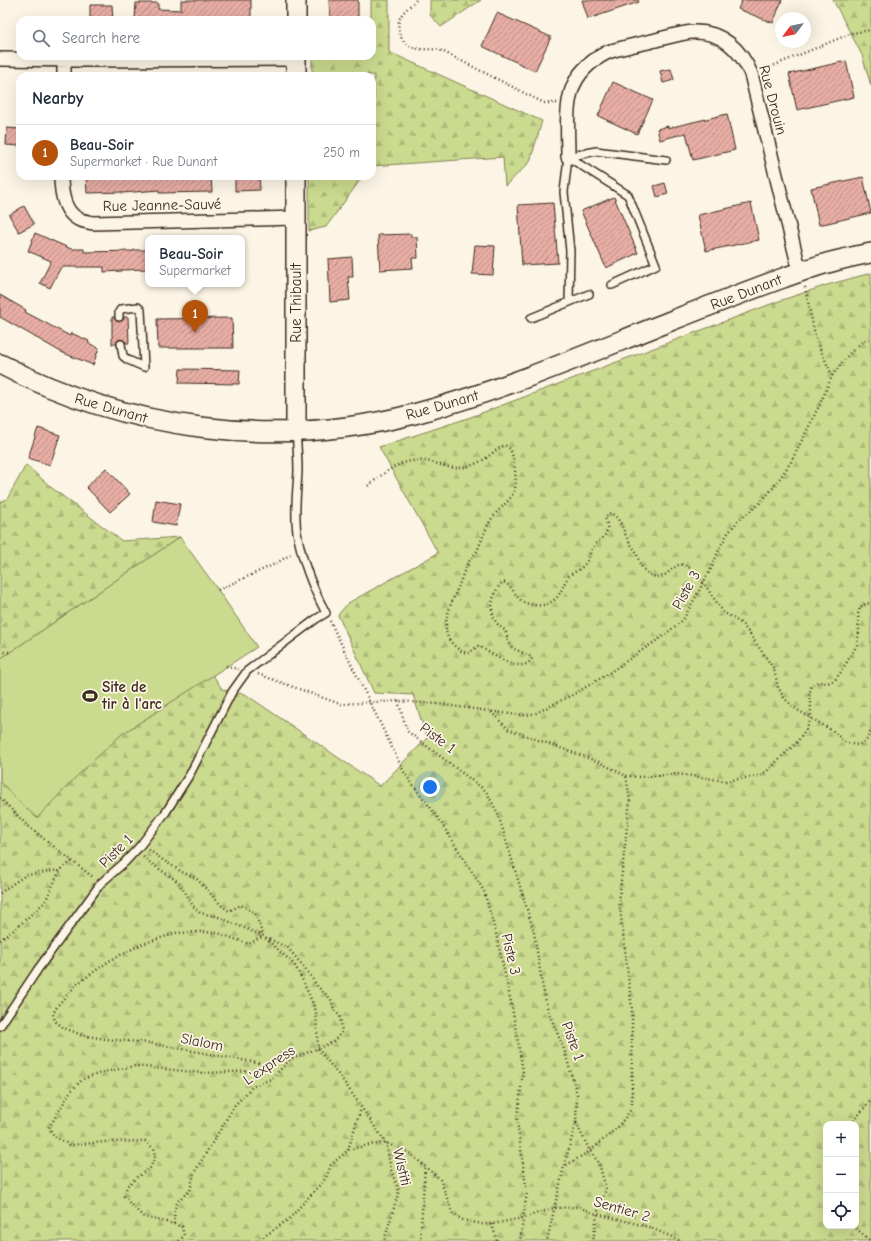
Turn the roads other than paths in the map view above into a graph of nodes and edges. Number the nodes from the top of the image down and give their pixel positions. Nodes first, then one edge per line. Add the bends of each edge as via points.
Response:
1 (296, 0) edge
2 (296, 16) edge
3 (0, 59) edge
4 (16, 59) edge
5 (64, 60) joint
6 (296, 64) edge
7 (64, 72) edge
8 (568, 157) junction
9 (666, 160) dead end
10 (61, 180) edge
11 (296, 180) edge
12 (296, 218) junction
13 (871, 253) edge
14 (802, 279) junction
15 (612, 285) dead end
16 (589, 294) dead end
17 (569, 302) junction
18 (119, 317) dead end
19 (531, 318) dead end
20 (121, 344) dead end
21 (0, 364) edge
22 (296, 430) junction
23 (0, 1026) edge

1 - 2 street
3 - 4 street
5 - 6 street
5 - 7 street
8 - 9 lane via 596,151
8 - 14 street, Rue Drouin via 568,102 575,81 589,64 608,52 680,34 706,33 718,37 739,52 752,74
8 - 15 lane via 628,195 656,265
8 - 17 lane via 564,192 570,251
10 - 12 street, Rue Jeanne-Sauvé via 64,201 69,211 77,219 93,223
11 - 12 street, Rue Thibault
12 - 22 street, Rue Thibault
13 - 14 street, Rue Dunant via 834,261
14 - 22 street, Rue Dunant via 756,287 554,367 448,404 381,421
16 - 17 lane
17 - 19 lane
18 - 20 lane via 121,309 138,307 141,310 144,367 123,356
21 - 22 street, Rue Dunant via 59,392 137,416 221,429
22 - 23 lane, Piste 1 via 296,514 300,548 311,584 326,613 247,671 232,692 190,774 166,812 139,847 101,883

